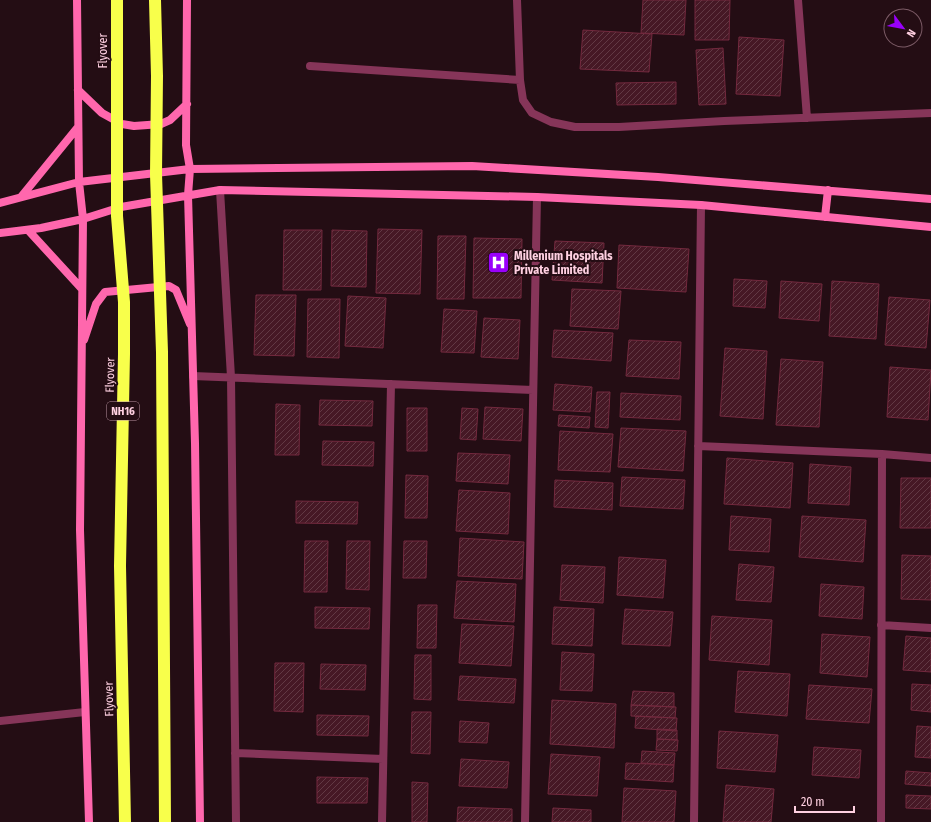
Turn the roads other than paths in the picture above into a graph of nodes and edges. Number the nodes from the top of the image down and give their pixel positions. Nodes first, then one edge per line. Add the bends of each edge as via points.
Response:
1 (77, 0) edge
2 (117, 0) edge
3 (155, 0) edge
4 (188, 0) edge
5 (517, 0) edge
6 (798, 0) edge
7 (310, 66) dead end
8 (520, 80) junction
9 (78, 90) junction
10 (187, 104) junction
11 (931, 114) edge
12 (807, 118) junction
13 (78, 127) junction
14 (190, 169) junction
15 (79, 182) junction
16 (220, 190) junction
17 (828, 190) junction
18 (188, 195) junction
19 (537, 197) junction
20 (20, 198) junction
21 (931, 199) edge
22 (0, 203) edge
23 (701, 205) junction
24 (825, 217) junction
25 (83, 219) junction
26 (931, 227) edge
27 (28, 230) junction
28 (0, 233) edge
29 (82, 289) junction
30 (192, 330) junction
31 (82, 347) junction
32 (193, 376) junction
33 (231, 377) junction
34 (390, 384) junction
35 (533, 390) junction
36 (698, 446) junction
37 (882, 454) junction
38 (931, 458) edge
39 (881, 625) junction
40 (931, 628) edge
41 (85, 712) junction
42 (0, 721) edge
43 (235, 753) junction
44 (384, 759) junction
45 (89, 822) edge
46 (125, 822) edge
47 (165, 822) edge
48 (200, 822) edge
49 (236, 822) edge
50 (382, 822) edge
51 (525, 822) edge
52 (694, 822) edge
53 (881, 822) edge

1 - 9 street
2 - 46 highway, Flyover / NH16, bridge via 117,216 124,302 120,566
3 - 47 highway, bridge via 156,174 162,360
4 - 10 street
5 - 8 street
6 - 12 street
7 - 8 street
8 - 12 street via 523,100 532,113 551,122 575,127
9 - 10 street via 102,113 128,125 161,124 170,120
9 - 13 street
10 - 14 street via 186,145
11 - 12 street
13 - 15 street
13 - 20 street
14 - 15 street
14 - 17 street via 472,166
14 - 18 street
15 - 20 street
15 - 25 street
16 - 18 street
16 - 19 street
16 - 33 street
17 - 21 street
17 - 24 street
18 - 25 street via 121,207
18 - 30 street
19 - 23 street
19 - 35 street
20 - 22 street
23 - 24 street
23 - 36 street
24 - 26 street
25 - 27 street
25 - 29 street
27 - 28 street
27 - 29 street
29 - 31 street
30 - 31 street via 176,290 169,286 105,292 96,304
30 - 32 street
31 - 41 street via 80,530
32 - 33 street
32 - 48 street
33 - 34 street
33 - 43 street
34 - 35 street
34 - 44 street
35 - 51 street
36 - 37 street
36 - 52 street
37 - 38 street
37 - 39 street
39 - 40 street
39 - 53 street
41 - 42 street
41 - 45 street
43 - 44 street
43 - 49 street
44 - 50 street

